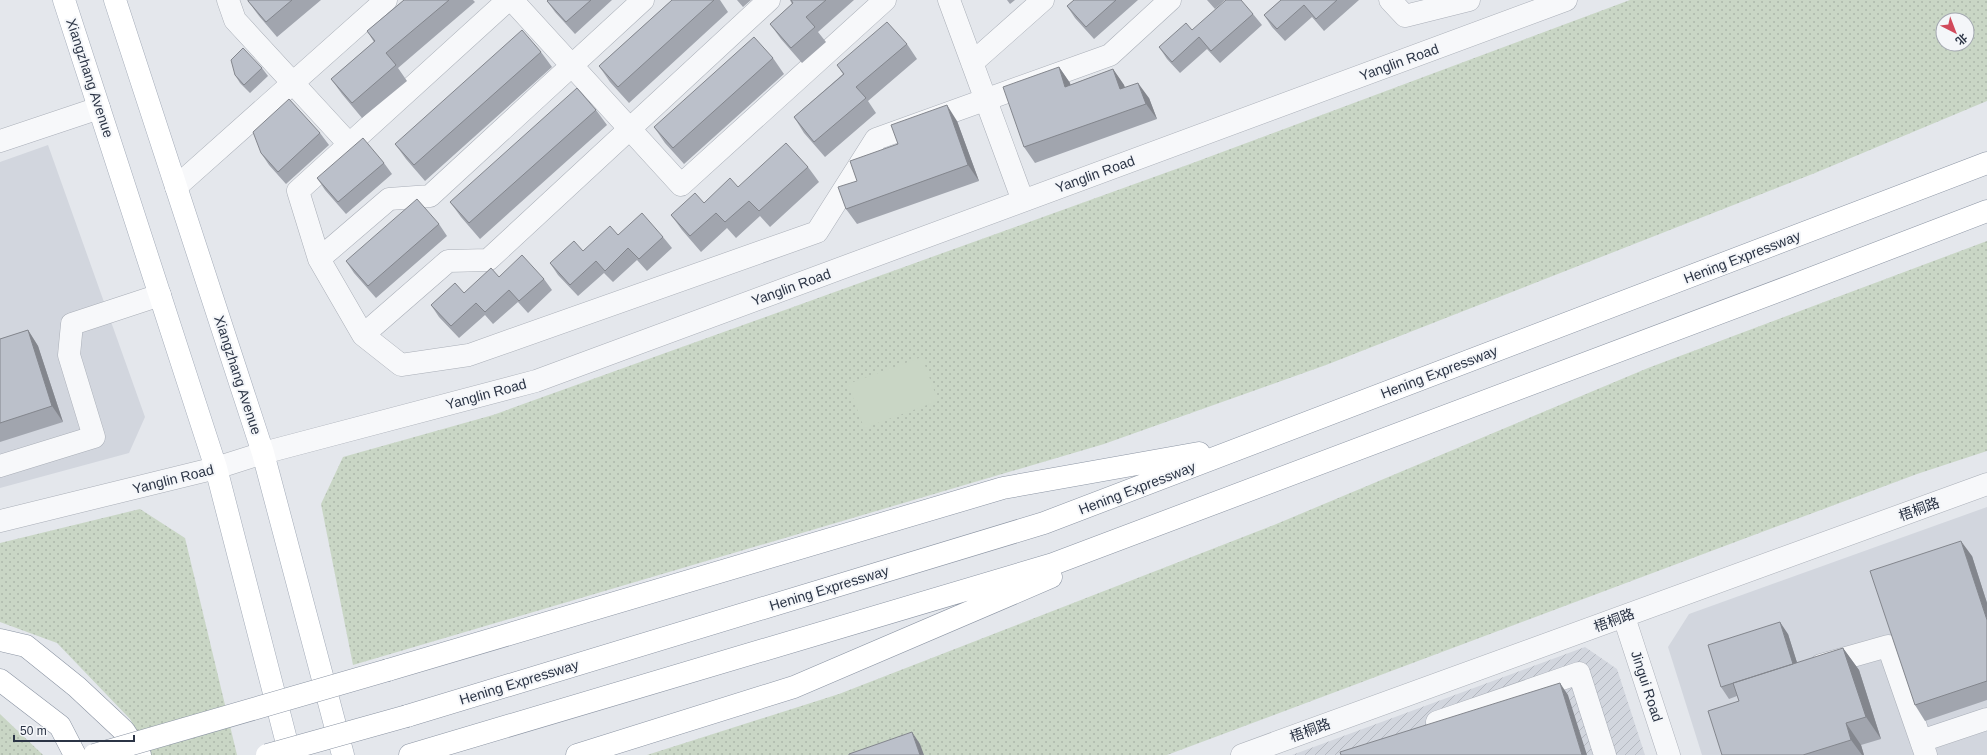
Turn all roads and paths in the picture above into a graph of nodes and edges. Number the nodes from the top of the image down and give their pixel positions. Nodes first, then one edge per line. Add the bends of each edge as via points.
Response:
1 (64, 0) edge
2 (115, 0) edge
3 (386, 0) edge
4 (508, 0) edge
5 (512, 0) edge
6 (643, 0) edge
7 (769, 0) edge
8 (885, 0) edge
9 (949, 0) edge
10 (1044, 0) edge
11 (1170, 0) edge
12 (1390, 0) edge
13 (1469, 0) edge
14 (1566, 0) edge
15 (231, 1) edge
16 (972, 63) junction
17 (572, 65) junction
18 (293, 83) junction
19 (986, 99) junction
20 (99, 108) junction
21 (630, 129) junction
22 (0, 141) edge
23 (349, 144) junction
24 (1987, 163) edge
25 (176, 187) junction
26 (1023, 201) junction
27 (1987, 211) edge
28 (319, 259) junction
29 (160, 295) junction
30 (363, 335) junction
31 (1251, 444) junction
32 (263, 453) junction
33 (0, 466) edge
34 (216, 468) junction
35 (1987, 484) edge
36 (1261, 486) junction
37 (0, 521) edge
38 (1624, 616) junction
39 (0, 640) edge
40 (1821, 665) edge
41 (0, 680) edge
42 (1987, 719) edge
43 (1417, 729) edge
44 (1923, 748) edge
45 (411, 754) edge
46 (75, 755) edge
47 (94, 755) edge
48 (140, 755) edge
49 (267, 755) edge
50 (290, 755) edge
51 (343, 755) edge
52 (577, 755) edge
53 (1242, 755) edge
54 (1605, 755) edge
55 (1670, 755) edge

1 - 20 main road, Xiangzhang Avenue
2 - 25 main road, Xiangzhang Avenue
3 - 18 street
4 - 23 street
5 - 17 street
6 - 17 street
7 - 21 street
8 - 21 street via 681,185
9 - 16 street
10 - 16 street
11 - 19 street via 1110,55
12 - 13 street via 1405,16
14 - 26 street, Yanglin Road
15 - 18 street via 235,20
16 - 19 street
17 - 21 street
17 - 28 street via 430,196 389,199
18 - 23 street
18 - 25 street
19 - 26 street
19 - 30 street via 876,139 817,232 469,355 401,365
20 - 22 street
20 - 29 main road, Xiangzhang Avenue
21 - 30 street via 488,260 448,261
23 - 28 street via 298,191
24 - 31 main road, Hening Expressway
25 - 32 main road, Xiangzhang Avenue
26 - 32 street, Yanglin Road via 536,381
27 - 36 main road
28 - 30 street
29 - 33 street via 72,324 69,355 94,437
29 - 34 main road, Xiangzhang Avenue
31 - 47 main road, bridge via 1004,488
31 - 49 main road, Hening Expressway, bridge via 1044,523 406,716
32 - 34 street, Yanglin Road
32 - 51 main road, Xiangzhang Avenue
34 - 37 street, Yanglin Road
34 - 50 main road, Xiangzhang Avenue
35 - 38 street, 梧桐路
36 - 45 main road via 1053,564
36 - 52 main road via 794,687
38 - 53 street, 梧桐路
38 - 55 street, Jingui Road
39 - 48 main road via 26,646 77,687 124,731
40 - 44 street via 1888,646
41 - 46 main road via 60,726
42 - 44 street
43 - 54 street via 1579,673

